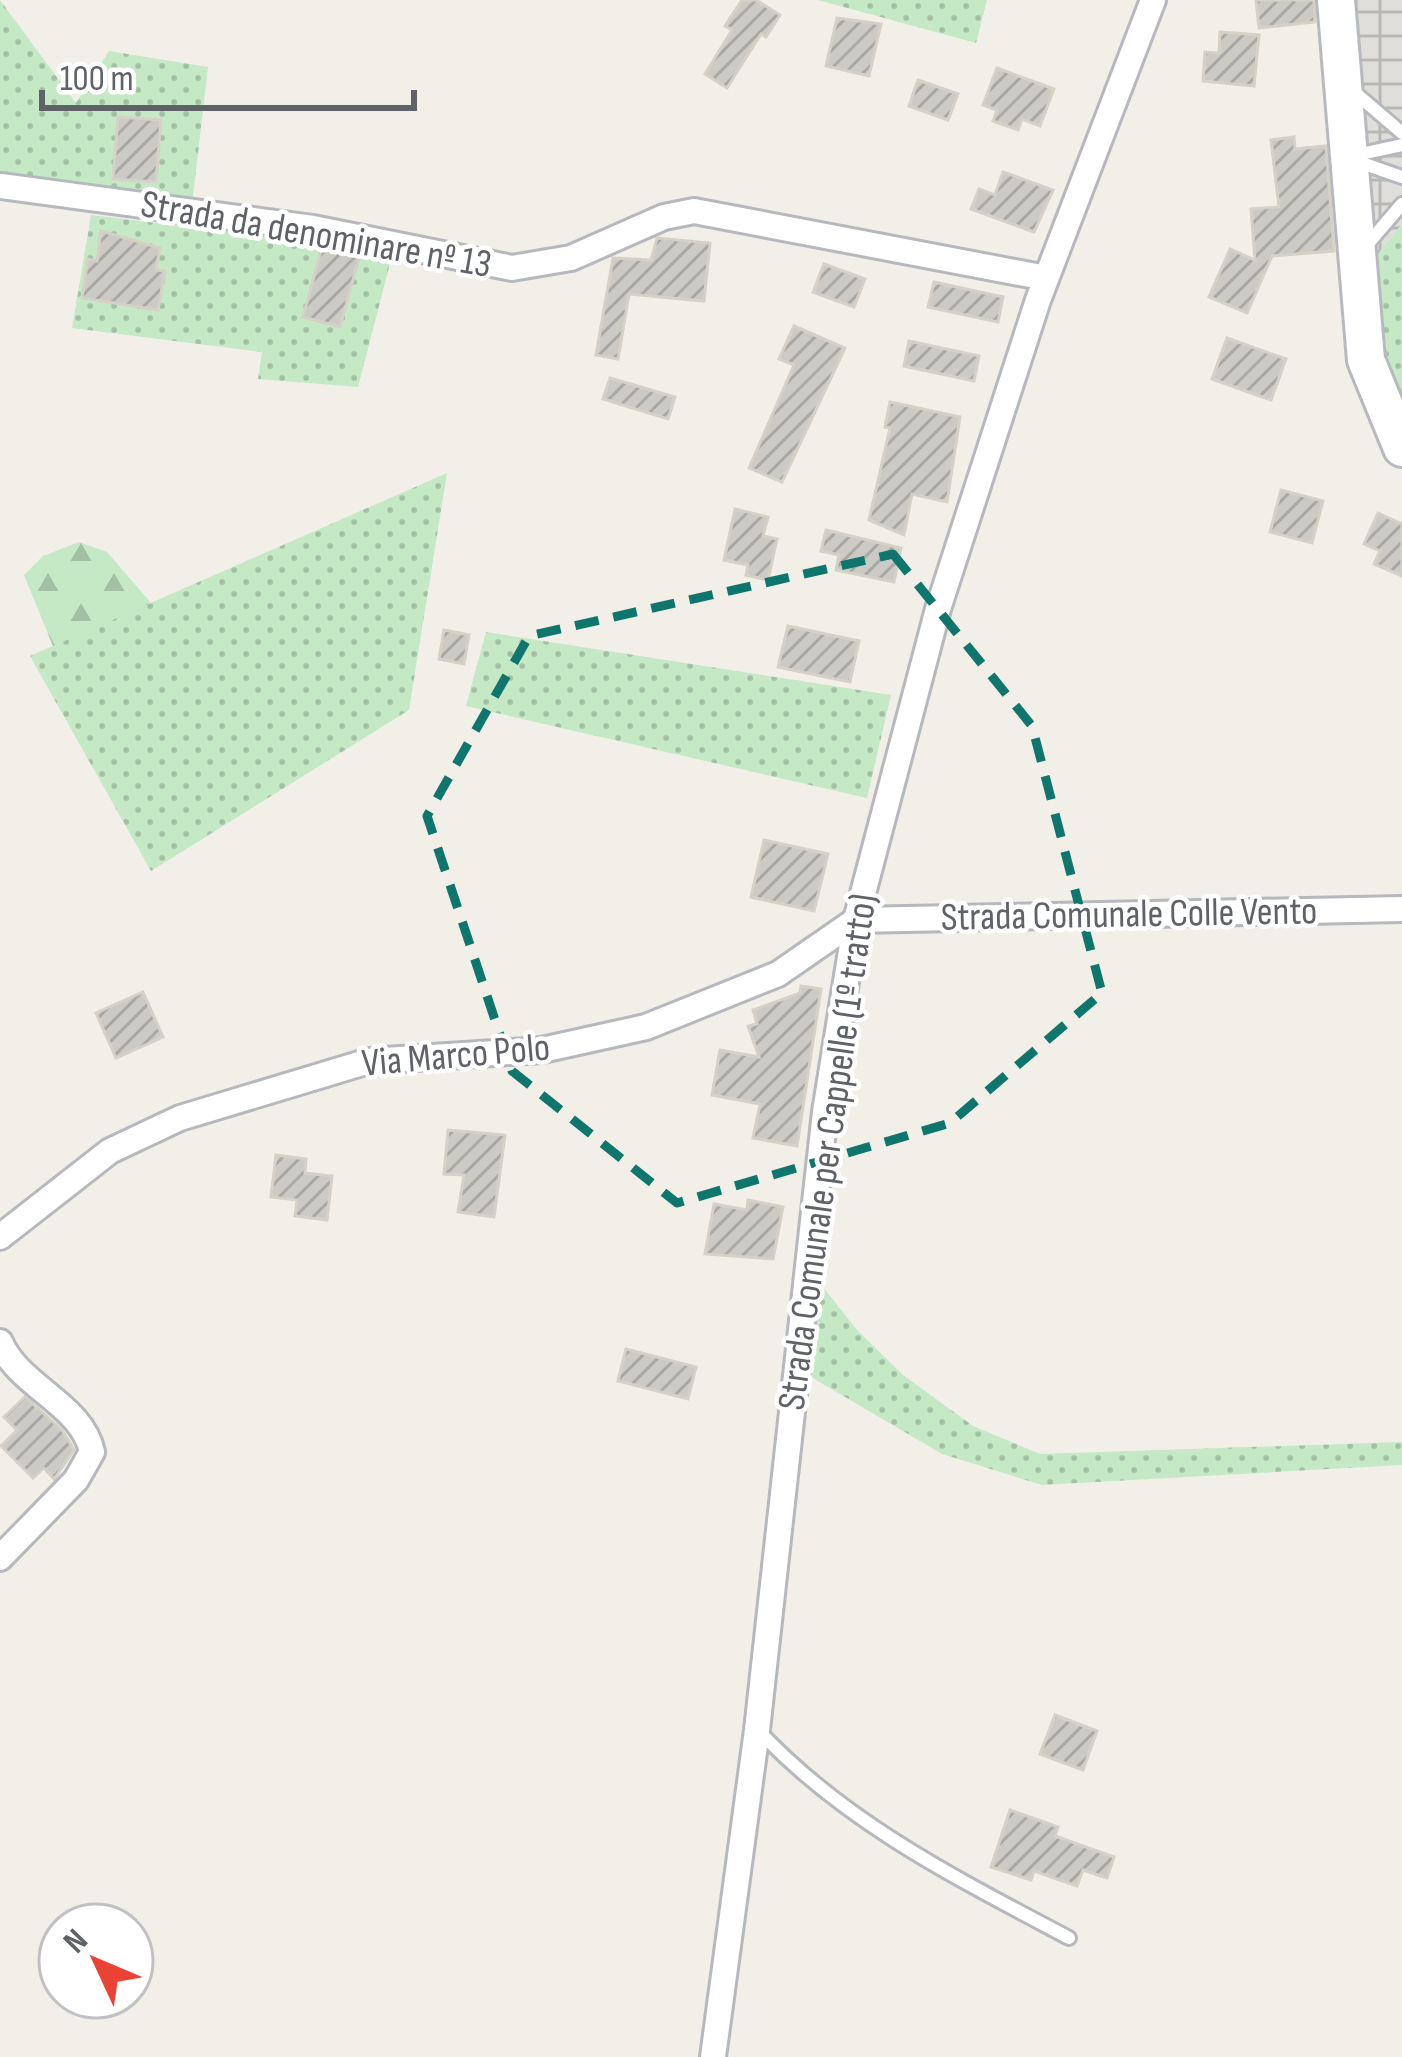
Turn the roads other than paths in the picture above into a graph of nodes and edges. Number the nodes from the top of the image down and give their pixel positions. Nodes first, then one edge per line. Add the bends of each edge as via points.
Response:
1 (1153, 0) edge
2 (1336, 0) edge
3 (1343, 79) junction
4 (1402, 133) edge
5 (1402, 145) edge
6 (1349, 157) junction
7 (1402, 177) edge
8 (1, 186) edge
9 (1402, 204) edge
10 (1358, 256) junction
11 (1046, 278) junction
12 (1402, 448) edge
13 (1402, 910) edge
14 (856, 920) junction
15 (0, 1237) edge
16 (0, 1342) edge
17 (0, 1558) edge
18 (758, 1730) junction
19 (1069, 1938) dead end
20 (713, 2057) edge

1 - 11 street, Strada Comunale per Cappelle (1º tratto)
2 - 3 street
3 - 4 lane
3 - 6 street
5 - 6 lane
6 - 7 lane
6 - 10 street
8 - 11 street, Strada da denominare nº 13 via 337,232 512,268 559,262 694,211
9 - 10 lane
10 - 12 street via 1366,360
11 - 14 street, Strada Comunale per Cappelle (1º tratto) via 929,638
13 - 14 street, Strada Comunale Colle Vento
14 - 15 street, Via Marco Polo via 778,974 646,1027 542,1050 369,1060 180,1118 110,1151
14 - 18 street, Strada Comunale per Cappelle (1º tratto) via 825,1112
16 - 17 street via 26,1379 81,1427 92,1452 76,1480
18 - 19 lane via 833,1801
18 - 20 street, Strada Comunale per Cappelle (1º tratto)

